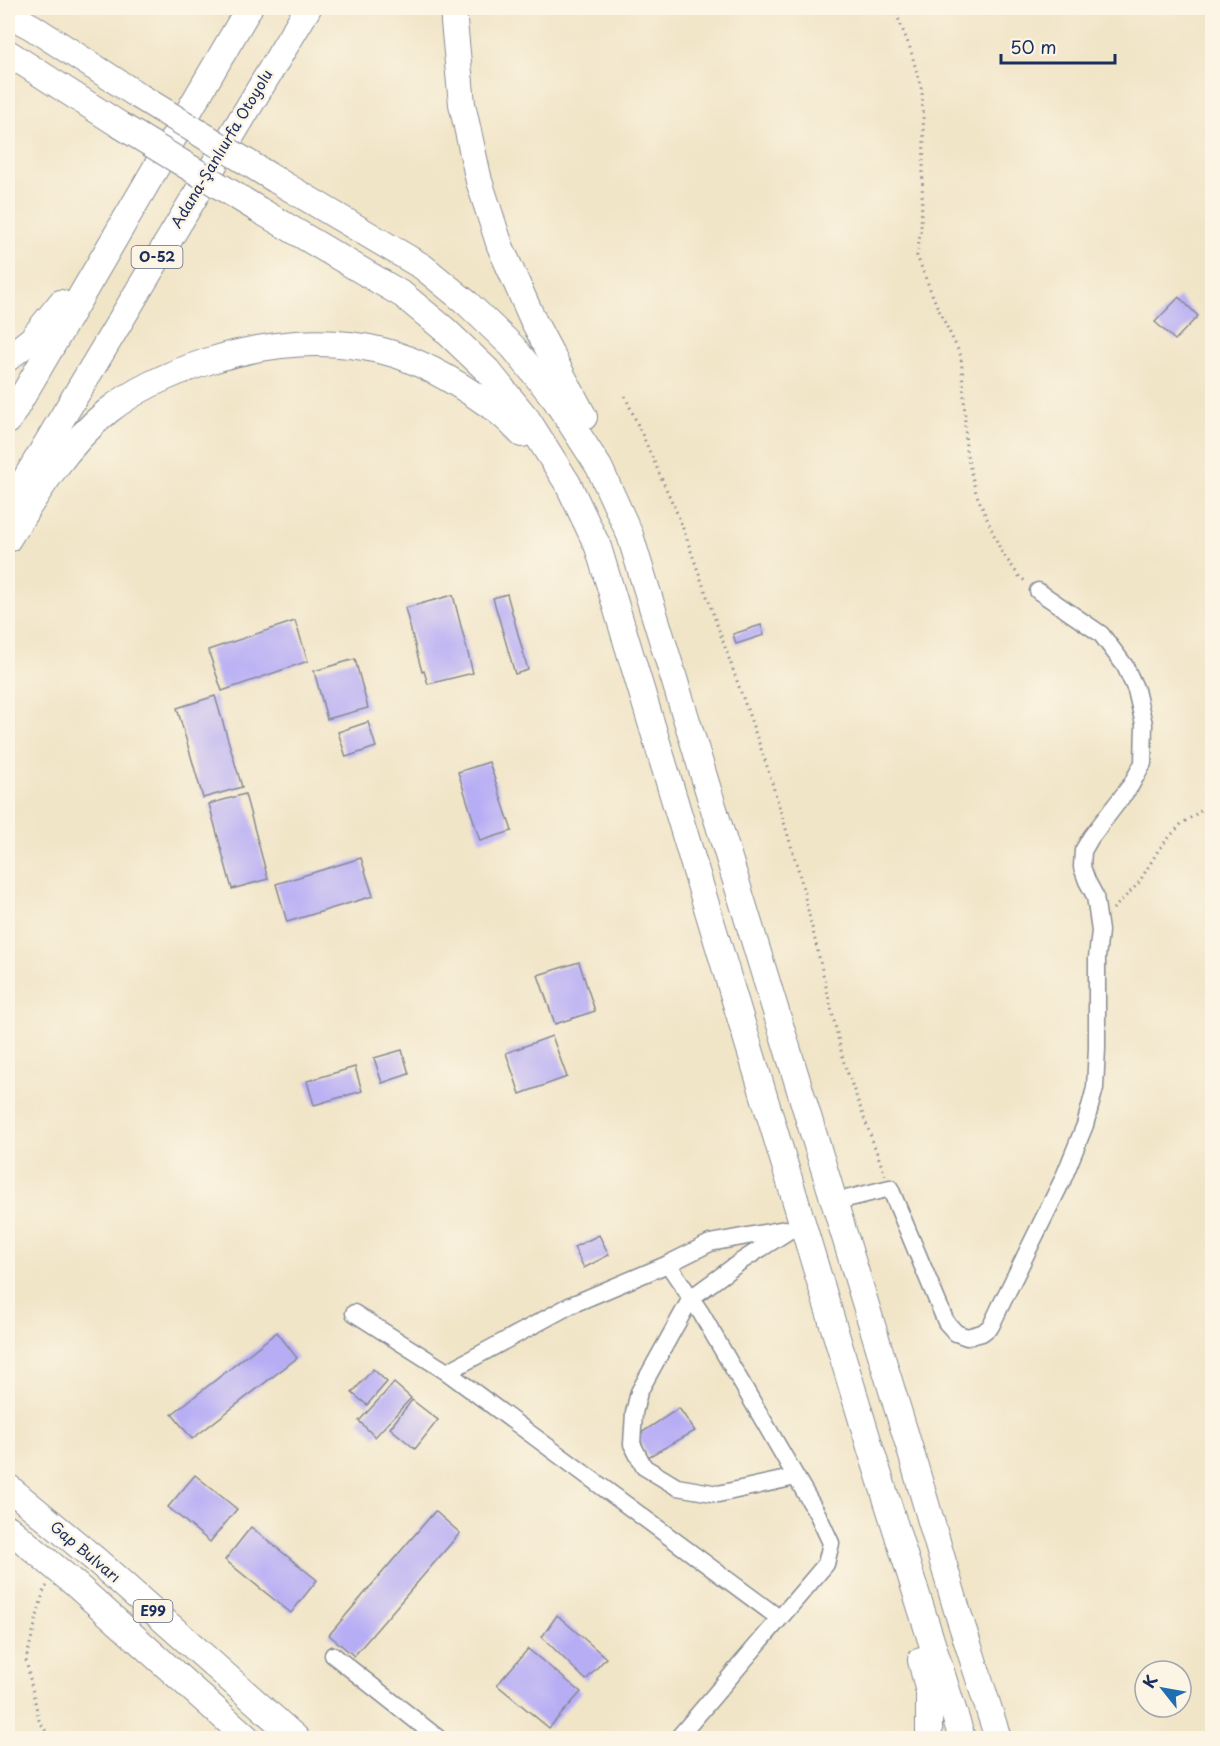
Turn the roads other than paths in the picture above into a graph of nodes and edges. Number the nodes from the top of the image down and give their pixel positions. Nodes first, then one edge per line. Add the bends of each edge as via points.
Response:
1 (249, 8) edge
2 (308, 8) edge
3 (454, 8) edge
4 (8, 14) edge
5 (230, 40) junction
6 (8, 53) edge
7 (8, 358) edge
8 (8, 421) edge
9 (8, 508) edge
10 (8, 539) edge
11 (1038, 591) road end
12 (666, 652) junction
13 (633, 662) junction
14 (834, 1202) junction
15 (798, 1227) junction
16 (668, 1264) junction
17 (691, 1298) junction
18 (354, 1313) dead end
19 (447, 1372) junction
20 (909, 1446) junction
21 (870, 1447) junction
22 (795, 1477) junction
23 (8, 1487) edge
24 (8, 1528) edge
25 (779, 1618) junction
26 (333, 1655) dead end
27 (247, 1738) edge
28 (296, 1738) edge
29 (438, 1738) edge
30 (678, 1738) edge
31 (929, 1738) edge
32 (962, 1738) edge
33 (998, 1738) edge
34 (1014, 1738) edge

1 - 5 highway, O-52
2 - 9 highway, Adana-Şanlıurfa Otoyolu / O-52
3 - 12 highway via 462,104 479,181 500,246 533,320 607,460 635,533
4 - 12 highway, bridge via 423,267 513,347 555,399 598,467 630,535
5 - 7 highway via 61,304 32,339
5 - 8 highway, O-52
6 - 13 highway, bridge via 403,295 488,370 527,419 568,484 598,547
10 - 13 highway via 75,442 109,411 146,387 185,369 266,346 343,344 385,351 423,366 494,408 523,434 547,464 591,548
11 - 14 street via 1101,634 1125,666 1144,724 1143,763 1083,851 1083,867 1095,896 1100,931 1095,1088 1085,1125 991,1326 982,1333 967,1337 956,1333 946,1322 890,1188
12 - 14 highway
13 - 15 highway
14 - 20 highway
15 - 16 street via 710,1242
15 - 17 street
15 - 21 highway
16 - 17 street
16 - 19 street via 571,1305
17 - 22 street
17 - 22 street via 639,1392 632,1444 644,1467 677,1487 718,1494
18 - 19 street
19 - 25 street
20 - 33 highway
20 - 34 highway via 964,1608
21 - 31 highway via 928,1692
21 - 32 highway
22 - 25 street via 831,1543 826,1564
23 - 28 highway, Gap Bulvarı / E99
24 - 27 highway, Gap Bulvarı / E99
25 - 30 street
26 - 29 street

